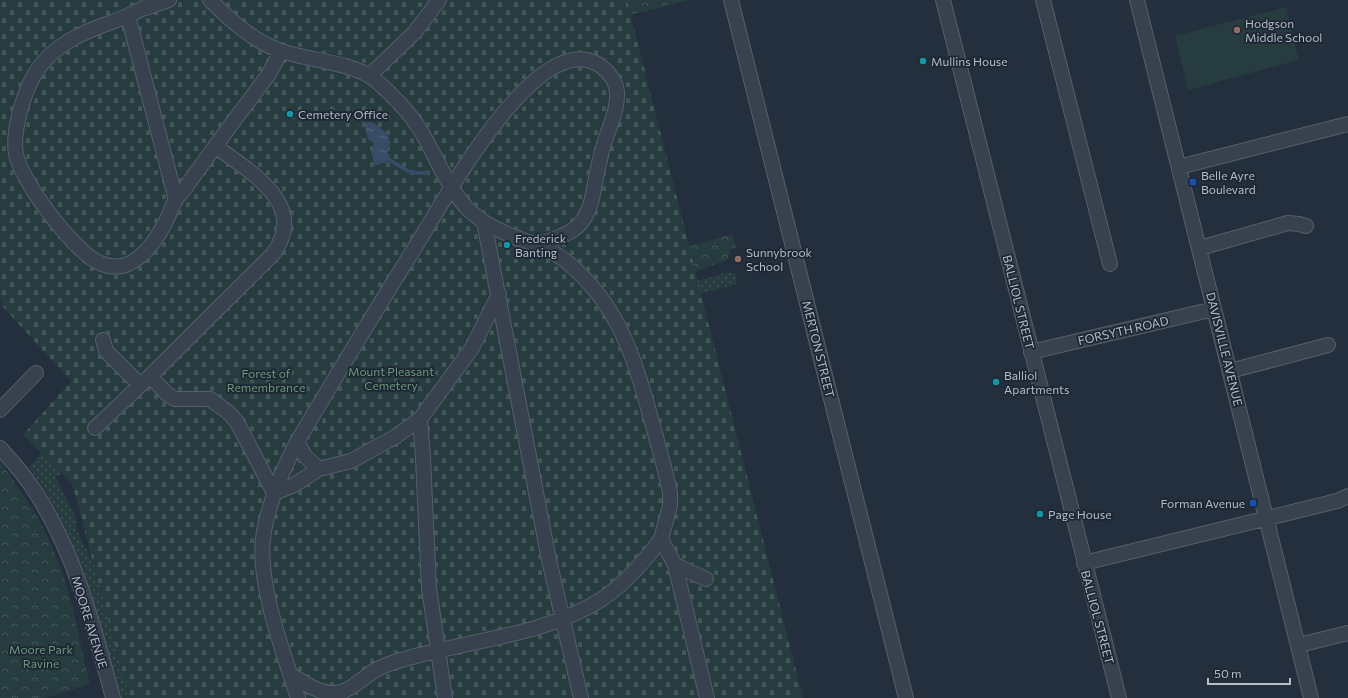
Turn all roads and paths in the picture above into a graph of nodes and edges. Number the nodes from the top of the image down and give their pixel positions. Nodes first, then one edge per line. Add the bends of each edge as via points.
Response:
1 (169, 0) edge
2 (210, 0) edge
3 (439, 0) edge
4 (731, 0) edge
5 (943, 0) edge
6 (1043, 0) edge
7 (1137, 0) edge
8 (149, 4) edge
9 (128, 16) junction
10 (281, 51) junction
11 (369, 76) junction
12 (1348, 124) edge
13 (215, 146) junction
14 (1179, 167) junction
15 (451, 186) junction
16 (176, 200) junction
17 (466, 207) junction
18 (436, 211) junction
19 (484, 222) junction
20 (1306, 226) dead end
21 (539, 245) junction
22 (1200, 248) junction
23 (1110, 264) dead end
24 (499, 294) junction
25 (1214, 309) junction
26 (103, 340) dead end
27 (1328, 345) dead end
28 (1031, 352) junction
29 (1230, 371) junction
30 (36, 373) dead end
31 (145, 380) junction
32 (0, 410) edge
33 (420, 419) junction
34 (95, 428) dead end
35 (297, 442) junction
36 (0, 448) edge
37 (319, 469) junction
38 (274, 493) junction
39 (1348, 496) edge
40 (1267, 518) junction
41 (661, 539) junction
42 (64, 548) junction
43 (1084, 563) junction
44 (676, 565) junction
45 (706, 579) dead end
46 (564, 618) junction
47 (1348, 633) edge
48 (1299, 646) junction
49 (437, 651) junction
50 (291, 675) junction
51 (339, 695) edge
52 (104, 698) edge
53 (112, 698) edge
54 (298, 698) edge
55 (445, 698) edge
56 (581, 698) edge
57 (707, 698) edge
58 (906, 698) edge
59 (1119, 698) edge
60 (1312, 698) edge

1 - 8 street
2 - 10 street via 255,39
3 - 11 street via 415,32
4 - 58 street, MERTON STREET
5 - 28 street, BALLIOL STREET
6 - 23 street
7 - 14 street, DAVISVILLE AVENUE
8 - 9 street
9 - 16 street
9 - 16 street via 65,43 49,56 36,72 19,116 15,134 16,154 22,171 39,199 83,252 100,263 114,267 126,265 146,252 164,226
10 - 11 street
10 - 13 street via 269,74
11 - 15 street via 406,112 420,130
12 - 14 street
13 - 16 street
13 - 31 street via 272,192 285,220 283,236 273,254
14 - 22 street, DAVISVILLE AVENUE
15 - 17 street
15 - 18 street
15 - 21 street via 494,124 540,77 556,65 572,60 584,59 594,62 614,81 617,102 600,157 590,211 572,231
17 - 18 street via 450,206
17 - 19 street
18 - 35 street
19 - 21 street via 511,236
19 - 24 street
20 - 22 street via 1288,223
21 - 41 street via 566,261 596,290 614,315 630,348 641,379 670,493 670,506
22 - 25 street, DAVISVILLE AVENUE
24 - 33 street via 472,348
24 - 46 street via 549,560
25 - 28 street, FORSYTH ROAD
25 - 29 street, DAVISVILLE AVENUE
26 - 31 street via 106,350
27 - 29 street
28 - 43 street, BALLIOL STREET
29 - 40 street, DAVISVILLE AVENUE
30 - 32 street
31 - 34 street
31 - 38 street via 175,399 210,399 229,413
33 - 37 street via 395,437 351,460
33 - 49 street via 430,588
35 - 37 street via 305,456
35 - 38 street
36 - 42 street, MOORE AVENUE via 36,492
37 - 38 street via 294,485
38 - 50 street via 263,532 264,575
39 - 40 street
40 - 43 street
40 - 48 street, DAVISVILLE AVENUE
41 - 44 street
41 - 46 street via 629,577 601,599
42 - 52 street, MOORE AVENUE
42 - 53 street, MOORE AVENUE via 80,583
43 - 59 street, BALLIOL STREET
44 - 45 street
44 - 57 street
46 - 49 street via 507,635
46 - 56 street
47 - 48 street
48 - 60 street, DAVISVILLE AVENUE
49 - 51 street via 407,658 376,670
49 - 55 street
50 - 51 street via 317,690
50 - 54 street

